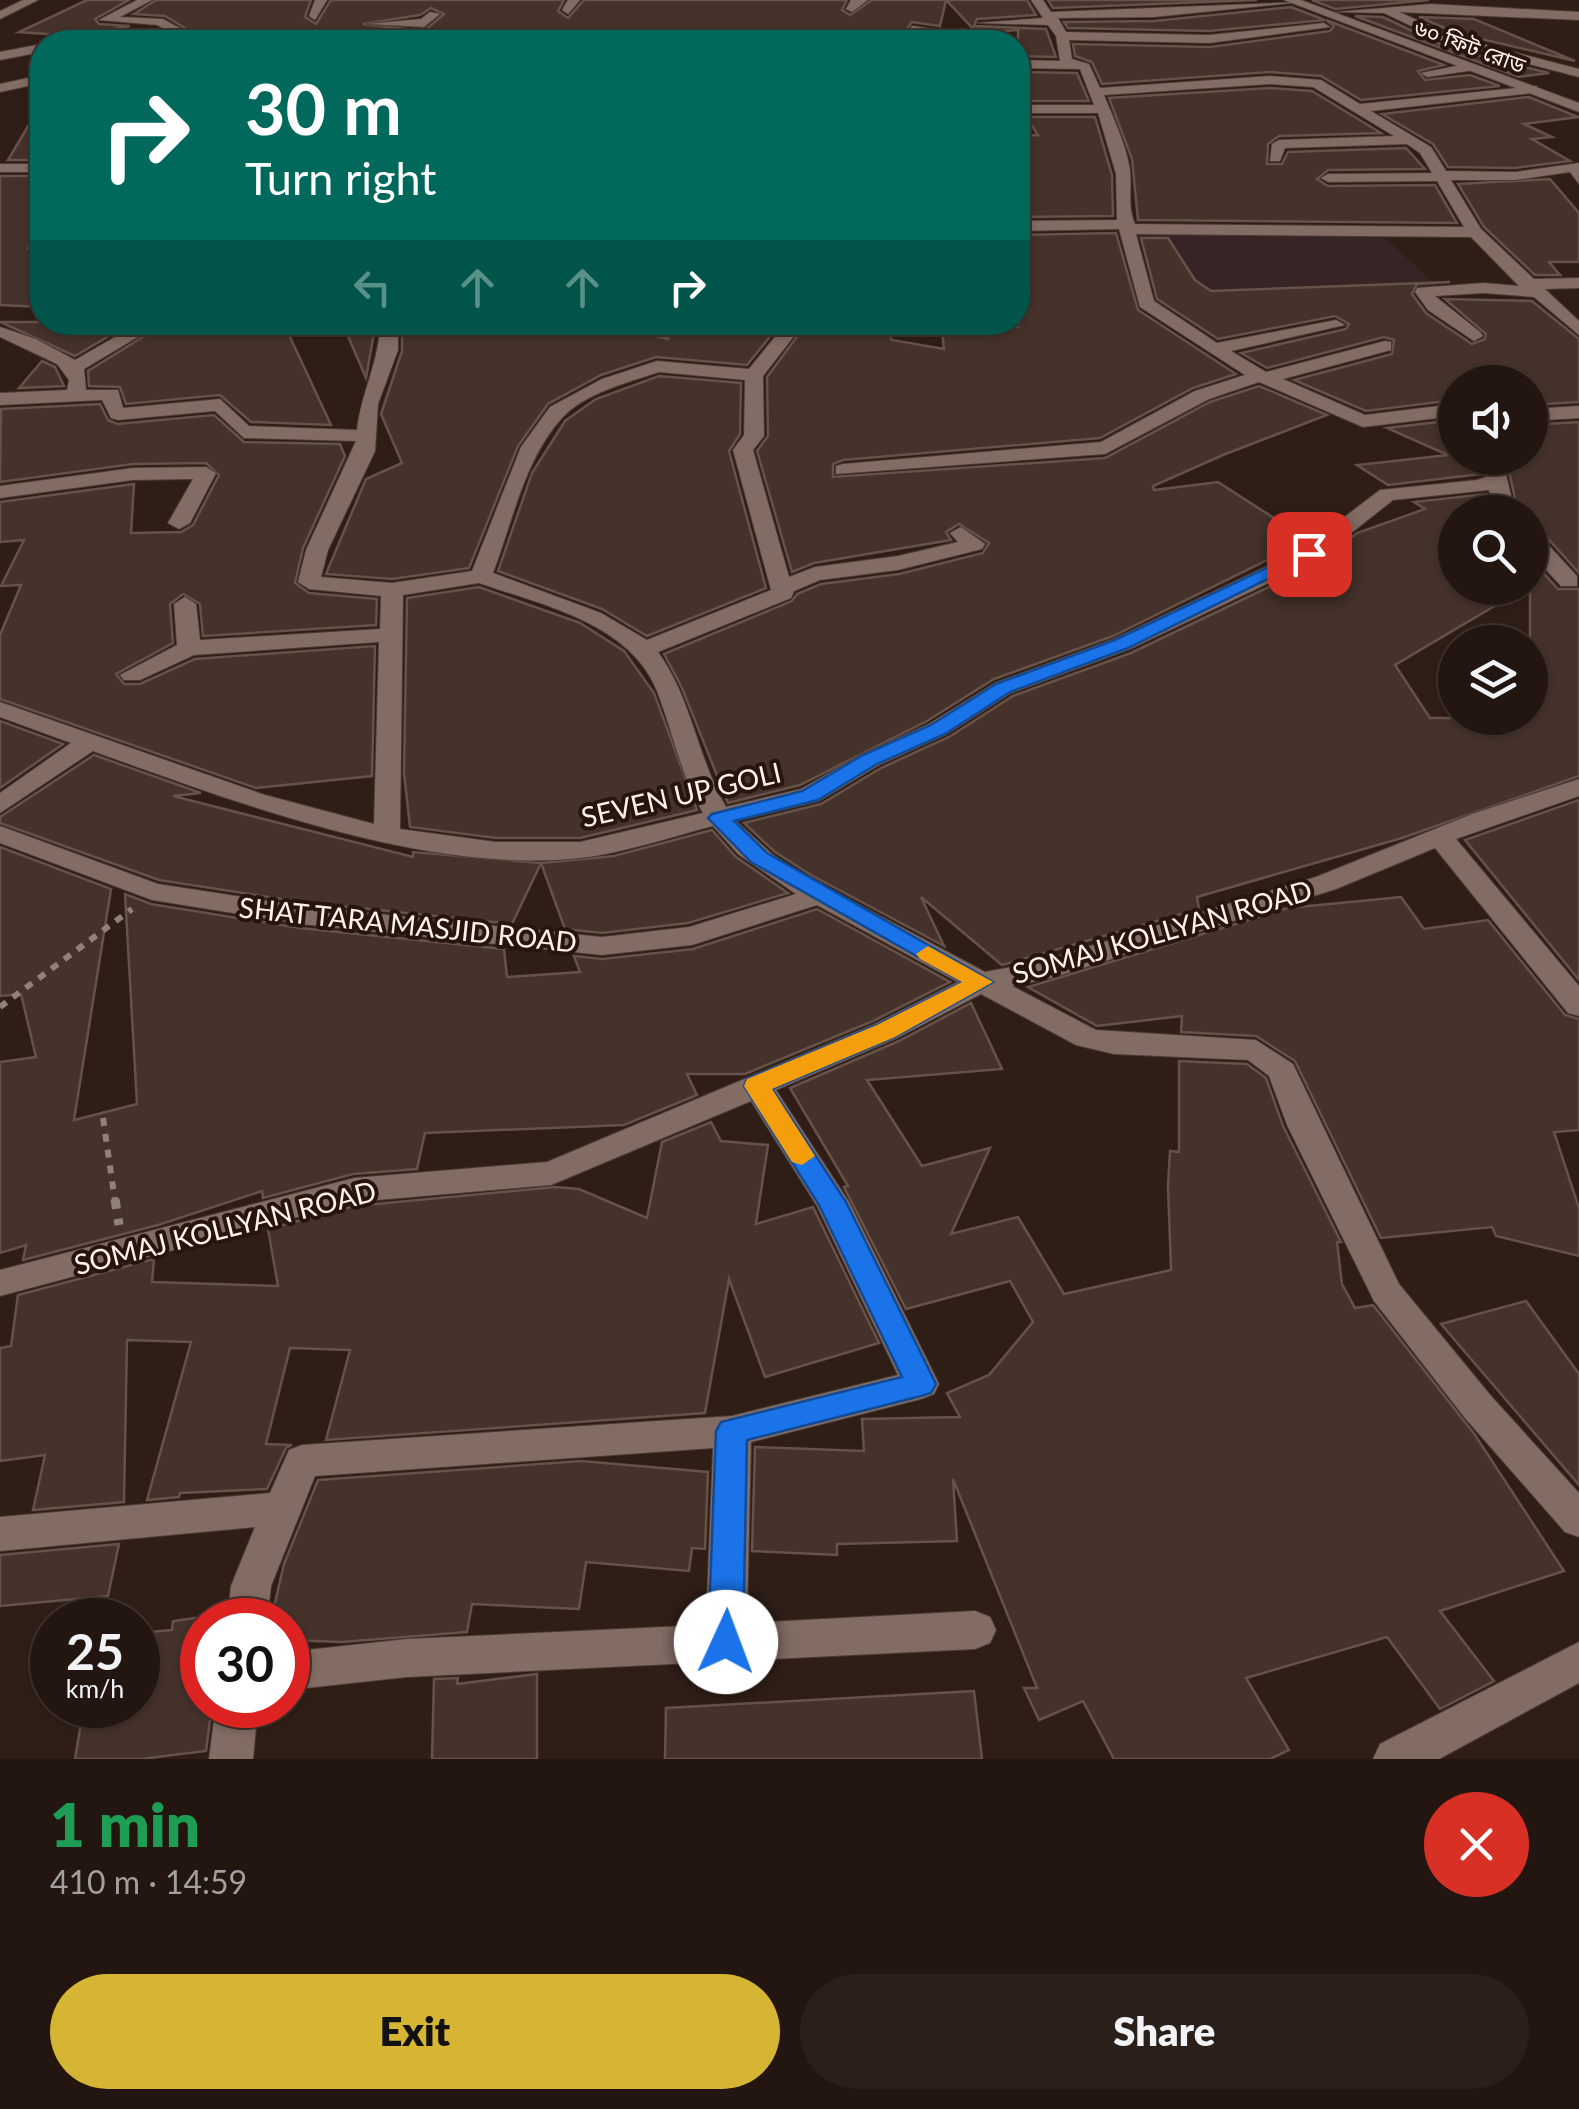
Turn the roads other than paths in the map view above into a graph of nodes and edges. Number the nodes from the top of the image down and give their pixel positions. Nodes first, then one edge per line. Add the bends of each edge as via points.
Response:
1 (32, 0) edge
2 (146, 0) edge
3 (321, 0) edge
4 (1038, 0) edge
5 (1314, 0) edge
6 (1293, 1) edge
7 (1150, 5) edge
8 (1383, 9) junction
9 (1342, 12) junction
10 (434, 14) dead end
11 (0, 15) edge
12 (315, 16) dead end
13 (1579, 16) edge
14 (1052, 18) junction
15 (601, 21) dead end
16 (984, 22) dead end
17 (416, 23) junction
18 (373, 24) dead end
19 (643, 26) dead end
20 (1324, 27) dead end
21 (169, 28) junction
22 (156, 30) edge
23 (173, 30) edge
24 (415, 30) edge
25 (598, 30) edge
26 (642, 30) edge
27 (1062, 36) junction
28 (30, 50) edge
29 (0, 56) edge
30 (1075, 65) junction
31 (1471, 67) junction
32 (1030, 68) edge
33 (1427, 73) dead end
34 (1579, 73) edge
35 (30, 82) edge
36 (1579, 84) edge
37 (1549, 87) junction
38 (0, 88) edge
39 (1532, 90) junction
40 (1579, 99) edge
41 (1100, 100) junction
42 (1030, 108) edge
43 (1358, 108) junction
44 (1579, 108) edge
45 (1414, 140) junction
46 (1276, 158) dead end
47 (0, 168) edge
48 (23, 168) junction
49 (30, 168) edge
50 (1441, 176) junction
51 (1328, 178) dead end
52 (1578, 180) edge
53 (0, 182) edge
54 (1030, 226) edge
55 (1128, 226) junction
56 (1475, 232) junction
57 (1579, 283) edge
58 (1530, 288) junction
59 (1336, 325) dead end
60 (1579, 330) edge
61 (0, 332) edge
62 (132, 335) edge
63 (389, 335) edge
64 (786, 335) edge
65 (1474, 336) dead end
66 (1385, 346) dead end
67 (1215, 349) junction
68 (74, 367) junction
69 (754, 375) junction
70 (1263, 377) junction
71 (75, 394) junction
72 (0, 400) edge
73 (1438, 412) edge
74 (1579, 412) edge
75 (1548, 414) edge
76 (368, 436) junction
77 (843, 470) dead end
78 (1489, 475) edge
79 (0, 492) edge
80 (179, 523) dead end
81 (961, 533) dead end
82 (1548, 559) edge
83 (480, 576) junction
84 (1568, 581) dead end
85 (782, 588) junction
86 (392, 590) junction
87 (185, 604) dead end
88 (388, 635) junction
89 (188, 648) junction
90 (644, 649) junction
91 (132, 675) dead end
92 (0, 710) edge
93 (88, 743) junction
94 (1579, 787) edge
95 (0, 805) edge
96 (719, 818) junction
97 (0, 834) edge
98 (388, 835) junction
99 (1440, 838) junction
100 (821, 894) junction
101 (981, 982) junction
102 (1579, 1006) edge
103 (756, 1086) junction
104 (0, 1282) edge
105 (732, 1431) junction
106 (283, 1508) junction
107 (1579, 1520) edge
108 (0, 1534) edge
109 (249, 1598) edge
110 (975, 1630) dead end
111 (726, 1642) junction
112 (1579, 1660) edge
113 (310, 1669) edge
114 (234, 1728) edge
115 (231, 1759) edge
116 (1395, 1759) edge

1 - 11 street
2 - 21 street via 105,20
3 - 12 street
4 - 14 street
5 - 9 street, ৬০ ফিট রোড
6 - 7 street
6 - 31 street, ৬০ ফিট রোড
7 - 14 street
8 - 9 street
8 - 13 street
8 - 34 street via 1452,40
9 - 37 street, ৬০ ফিট রোড
10 - 17 street
14 - 16 street
14 - 27 street
15 - 25 street
17 - 18 street
17 - 24 street
19 - 26 street
20 - 27 street via 1210,39
21 - 22 street
21 - 23 street
27 - 30 street via 1066,61
28 - 29 street
30 - 32 street
30 - 41 street via 1085,67
31 - 33 street
31 - 39 street, ৬০ ফিট রোড
35 - 38 street
36 - 37 street
37 - 40 street, ৬০ ফিট রোড
39 - 43 street
39 - 44 street, ৬০ ফিট রোড
41 - 42 street
41 - 43 street via 1302,80
41 - 55 street via 1116,140
43 - 45 street
45 - 46 street via 1278,144
45 - 50 street
47 - 48 street
48 - 49 street
48 - 53 street
50 - 51 street
50 - 52 street via 1576,167
50 - 56 street
54 - 55 street
55 - 56 street
55 - 67 street via 1146,303
56 - 58 street
57 - 58 street
58 - 60 street
58 - 65 street via 1423,292
59 - 67 street
61 - 68 street via 22,336
62 - 68 street
63 - 76 street via 369,404
64 - 69 street
66 - 70 street
67 - 70 street
68 - 71 street
69 - 83 street via 657,366 556,411 530,447
69 - 85 street via 754,436 743,450
70 - 73 street via 1363,421
70 - 77 street via 1202,396 1105,448
71 - 72 street
71 - 76 street via 111,394 118,414 220,405 244,432 268,436
74 - 75 street
76 - 86 street via 317,550 310,582
78 - 96 street, SEVEN UP GOLI via 1480,486 1386,494 1309,554 1228,596 1003,688 810,795
79 - 80 street via 133,474 206,473
81 - 85 street via 974,544 815,574
82 - 84 street
83 - 86 street
83 - 90 street via 582,615
85 - 90 street
86 - 88 street
87 - 89 street
88 - 89 street
88 - 98 street
89 - 91 street
90 - 96 street via 672,706 694,781
92 - 93 street, SEVEN UP GOLI
93 - 95 street
93 - 98 street, SEVEN UP GOLI via 256,801
94 - 99 street, SOMAJ KOLLYAN ROAD
96 - 98 street, SEVEN UP GOLI via 580,850 496,850
96 - 100 street via 759,858
97 - 100 street, SHAT TARA MASJID ROAD via 152,892 301,915 602,946 692,936
99 - 101 street, SOMAJ KOLLYAN ROAD via 1326,883 1041,971
99 - 102 street
100 - 101 street
101 - 103 street, SOMAJ KOLLYAN ROAD
101 - 107 street via 1087,1038 1256,1050 1282,1071 1386,1292
103 - 104 street, SOMAJ KOLLYAN ROAD via 552,1173 354,1190
103 - 105 street via 832,1202 921,1384
105 - 106 street via 302,1461
105 - 111 street
106 - 108 street
106 - 109 street
110 - 111 street
111 - 113 street
112 - 116 street
114 - 115 street

